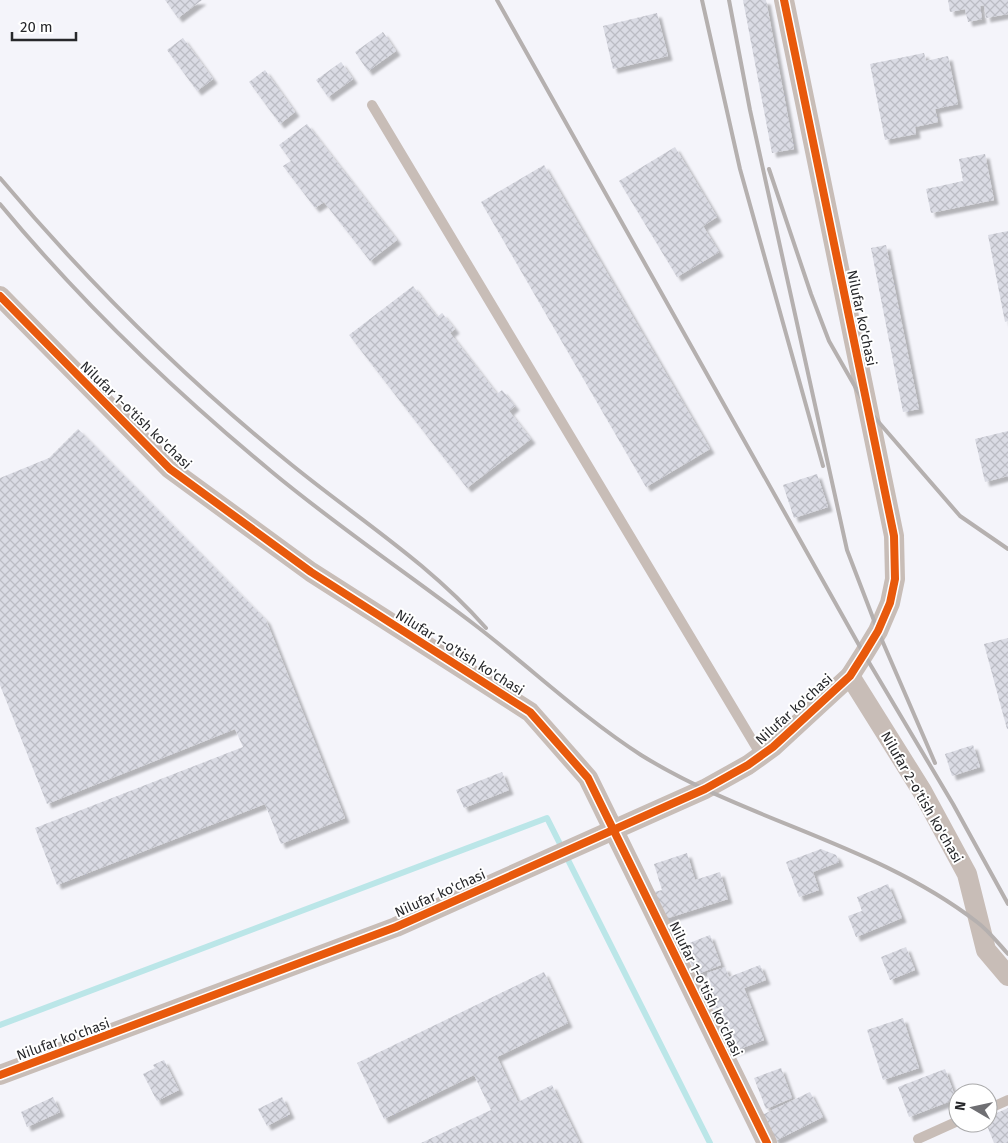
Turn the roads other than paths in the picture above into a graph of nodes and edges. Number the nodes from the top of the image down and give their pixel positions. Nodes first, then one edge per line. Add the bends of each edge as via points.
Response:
1 (784, 0) edge
2 (372, 105) dead end
3 (0, 296) edge
4 (850, 676) junction
5 (761, 756) junction
6 (614, 830) junction
7 (1008, 976) edge
8 (0, 1076) edge
9 (948, 1126) edge
10 (918, 1139) dead end
11 (767, 1143) edge

1 - 4 street, Nilufar ko'chasi via 894,536 895,579 890,603 878,631
2 - 5 lane
3 - 6 street, Nilufar 1-o'tish ko'chasi via 170,470 311,572 530,712 588,778
4 - 5 street, Nilufar ko'chasi
4 - 7 street, Nilufar 2-o'tish ko'chasi via 922,791 967,874 986,950
5 - 6 street, Nilufar ko'chasi via 705,789
6 - 8 street, Nilufar ko'chasi via 396,927
6 - 11 street, Nilufar 1-o'tish ko'chasi
9 - 10 lane

